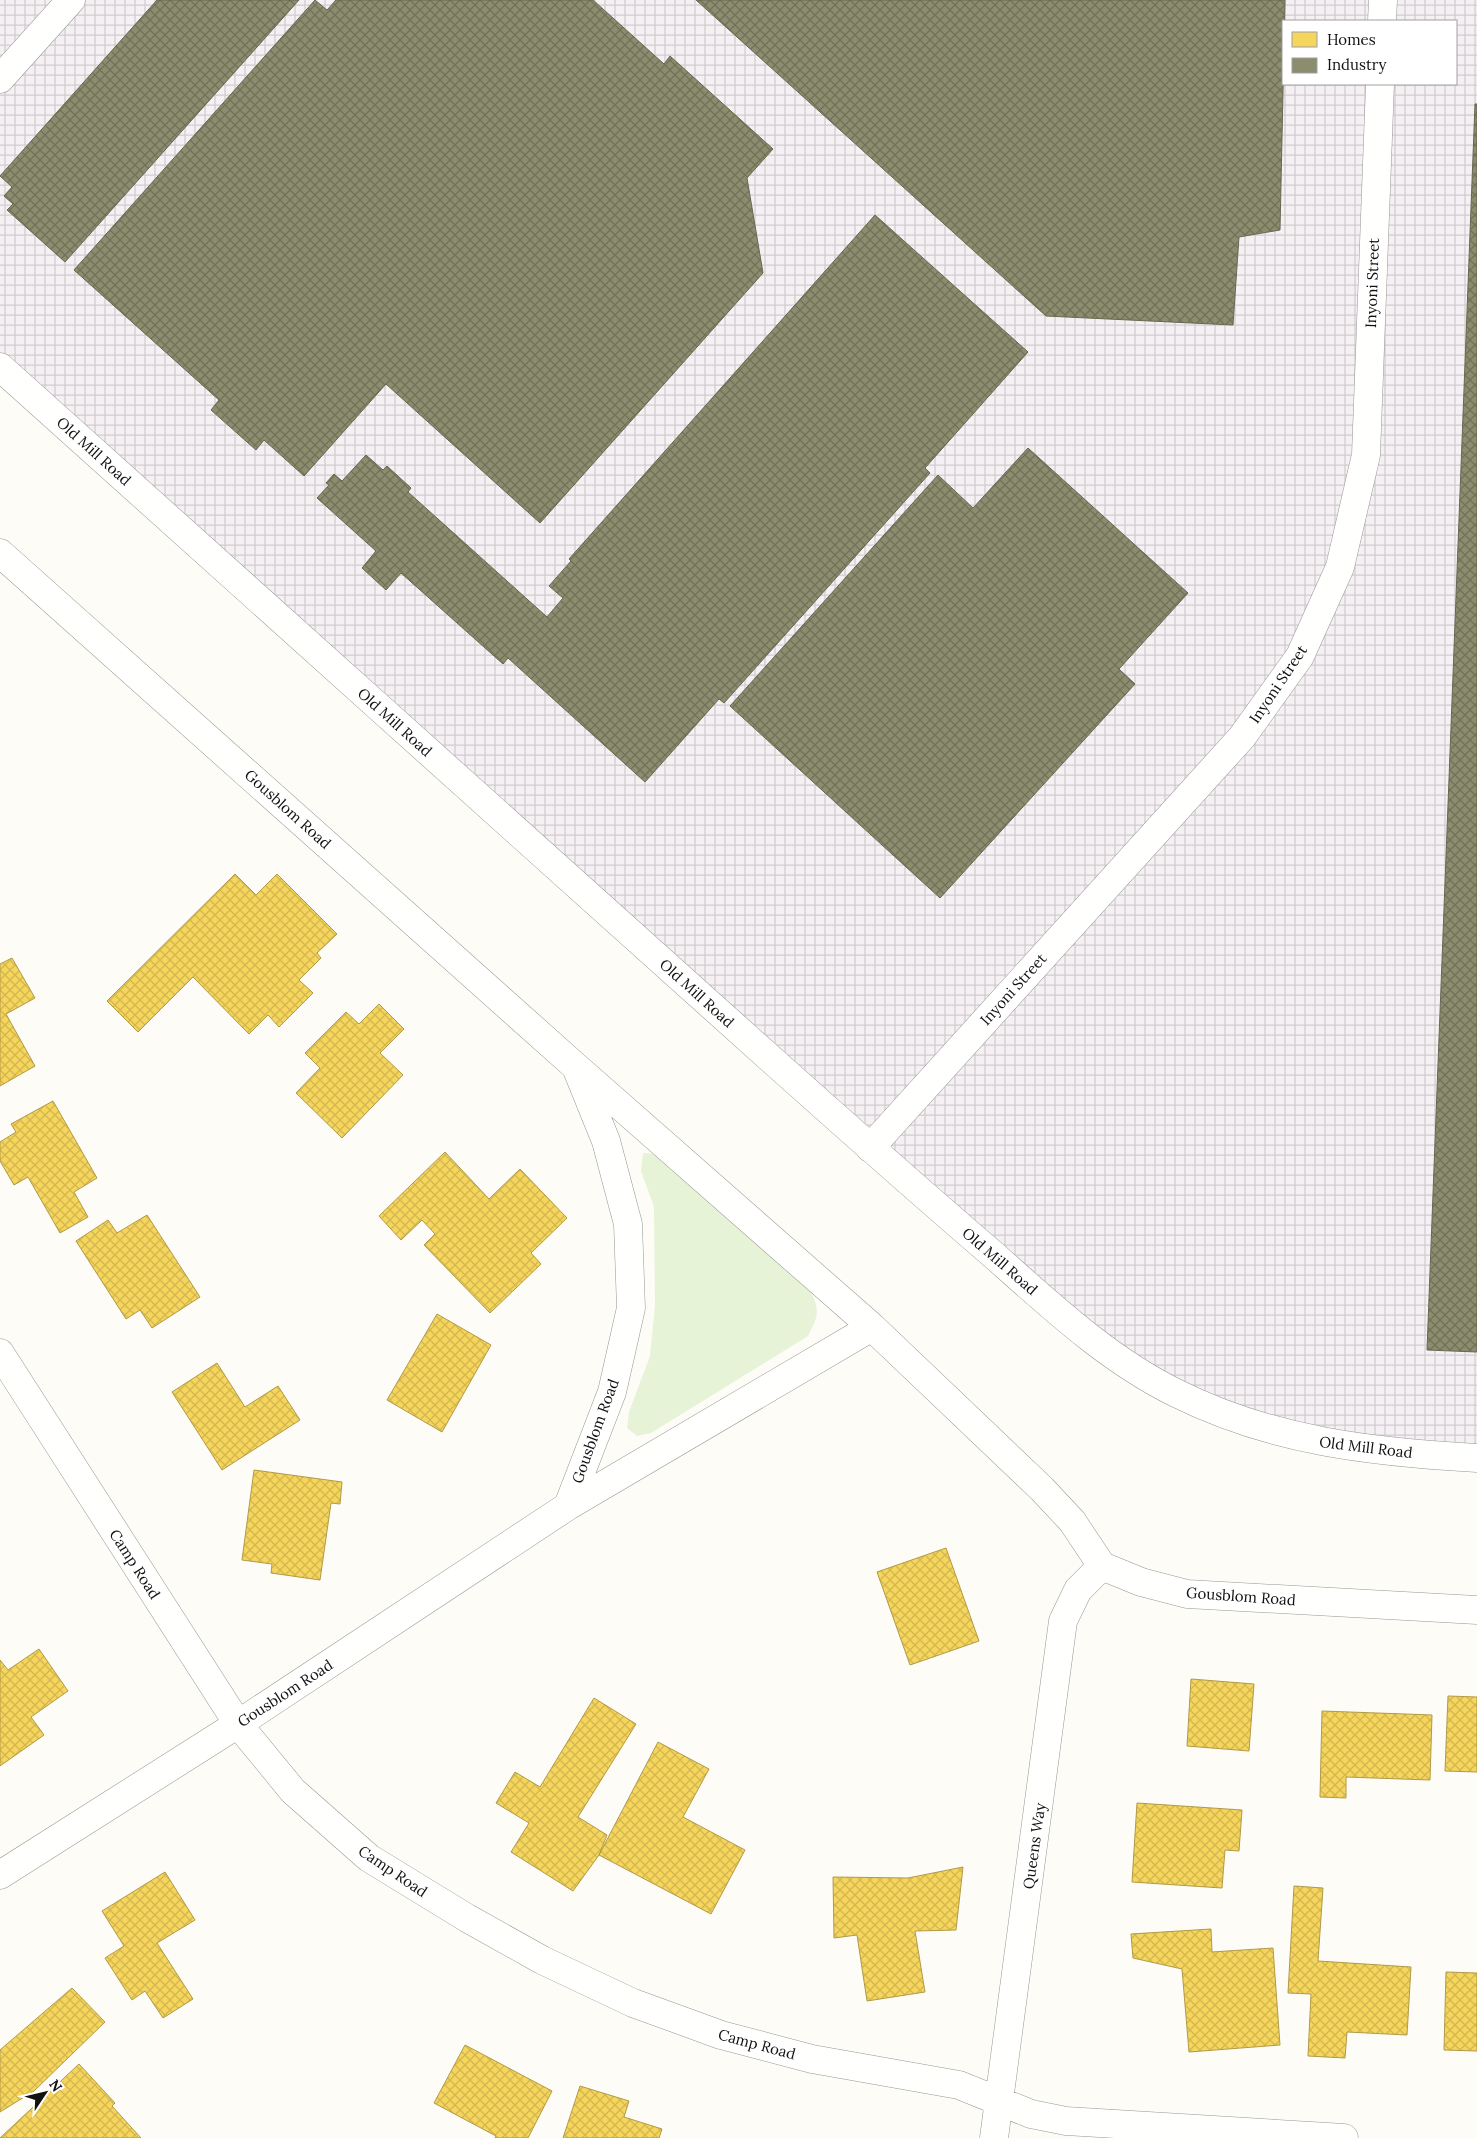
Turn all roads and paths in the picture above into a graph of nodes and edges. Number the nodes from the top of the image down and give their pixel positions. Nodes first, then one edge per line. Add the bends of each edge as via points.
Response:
1 (71, 0) edge
2 (1383, 0) edge
3 (1382, 20) edge
4 (0, 79) edge
5 (1380, 85) edge
6 (0, 367) edge
7 (0, 553) edge
8 (575, 1066) junction
9 (870, 1148) junction
10 (872, 1327) junction
11 (0, 1353) edge
12 (1477, 1458) edge
13 (568, 1506) junction
14 (1102, 1566) junction
15 (1477, 1610) edge
16 (238, 1724) junction
17 (0, 1875) edge
18 (1000, 2102) junction
19 (994, 2138) edge
20 (1344, 2138) edge

1 - 4 street
2 - 3 street
5 - 9 street, Inyoni Street via 1366,455 1340,567 1300,656 1242,737
6 - 9 street, Old Mill Road
7 - 8 street, Gousblom Road
8 - 10 street, Gousblom Road
8 - 13 street, Gousblom Road via 606,1141 628,1224 631,1308 612,1392
9 - 12 street, Old Mill Road via 1087,1336 1174,1392 1222,1414 1309,1440 1403,1454
10 - 13 street, Gousblom Road
10 - 14 street, Gousblom Road via 1042,1489 1072,1521
11 - 16 street, Camp Road
13 - 16 street, Gousblom Road
14 - 15 street, Gousblom Road via 1141,1582 1187,1594
14 - 18 street, Queens Way via 1078,1590 1063,1621
16 - 17 street, Gousblom Road
16 - 18 street, Camp Road via 292,1790 369,1858 542,1960 633,2004 720,2035 812,2059 959,2085
18 - 19 street, Queens Way
18 - 20 street, Camp Road via 1031,2114 1066,2121

